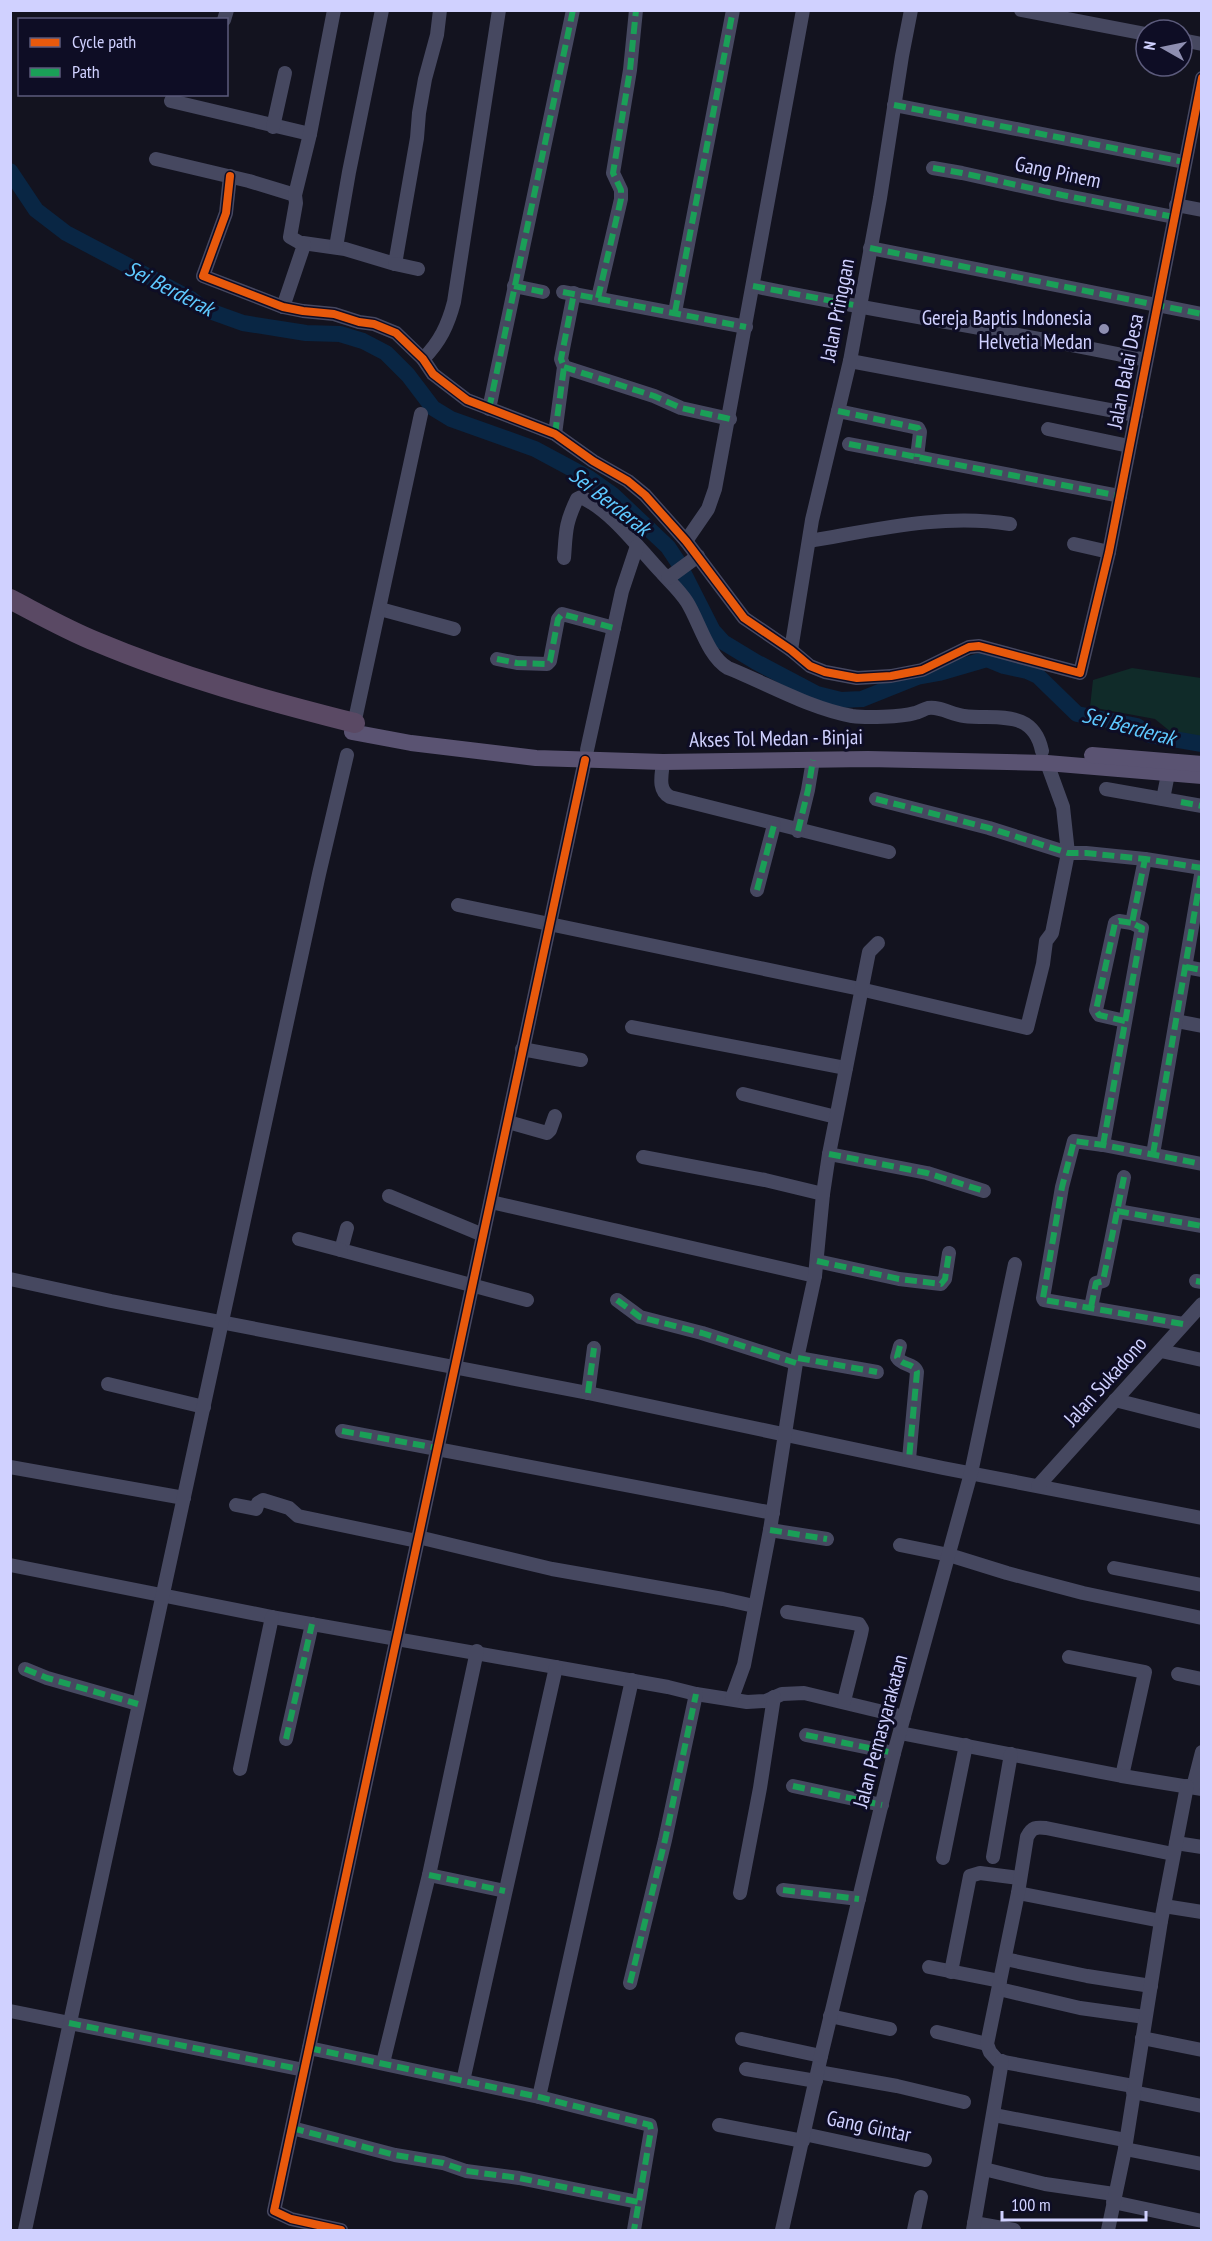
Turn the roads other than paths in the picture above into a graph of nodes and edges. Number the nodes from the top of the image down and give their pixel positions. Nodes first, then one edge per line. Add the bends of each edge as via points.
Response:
1 (334, 10) edge
2 (382, 10) edge
3 (440, 10) edge
4 (499, 10) edge
5 (573, 10) edge
6 (636, 10) edge
7 (733, 10) edge
8 (803, 10) edge
9 (911, 10) edge
10 (1022, 10) edge
11 (1134, 32) edge
12 (285, 73) dead end
13 (1202, 78) edge
14 (171, 101) dead end
15 (894, 105) junction
16 (273, 126) junction
17 (310, 134) junction
18 (156, 159) dead end
19 (1184, 162) junction
20 (933, 168) dead end
21 (230, 176) junction
22 (295, 195) junction
23 (1202, 210) edge
24 (1175, 211) junction
25 (303, 243) junction
26 (336, 248) junction
27 (870, 248) junction
28 (394, 264) junction
29 (418, 269) dead end
30 (514, 286) junction
31 (753, 286) junction
32 (543, 292) dead end
33 (598, 298) junction
34 (859, 306) junction
35 (1157, 306) junction
36 (283, 307) junction
37 (675, 312) junction
38 (1202, 314) edge
39 (746, 327) junction
40 (423, 359) junction
41 (1146, 360) junction
42 (850, 361) junction
43 (564, 367) junction
44 (489, 409) junction
45 (838, 411) junction
46 (421, 414) dead end
47 (1136, 415) junction
48 (730, 418) junction
49 (1048, 429) dead end
50 (555, 434) junction
51 (849, 444) dead end
52 (1129, 446) junction
53 (917, 457) junction
54 (1120, 496) junction
55 (1010, 524) dead end
56 (686, 541) junction
57 (809, 541) junction
58 (1074, 544) dead end
59 (637, 546) junction
60 (1109, 552) junction
61 (564, 558) dead end
62 (695, 558) junction
63 (670, 577) junction
64 (10, 599) edge
65 (380, 609) junction
66 (10, 613) edge
67 (614, 628) junction
68 (454, 629) dead end
69 (791, 650) junction
70 (497, 659) dead end
71 (354, 727) junction
72 (347, 755) dead end
73 (586, 755) junction
74 (737, 756) junction
75 (1044, 757) junction
76 (813, 760) junction
77 (663, 762) junction
78 (1202, 764) edge
79 (1169, 767) junction
80 (1202, 776) edge
81 (1106, 789) dead end
82 (876, 799) dead end
83 (1163, 799) junction
84 (1202, 806) edge
85 (774, 825) junction
86 (798, 831) junction
87 (889, 852) dead end
88 (1068, 853) junction
89 (1144, 859) junction
90 (1202, 869) edge
91 (1200, 887) edge
92 (757, 890) dead end
93 (458, 905) dead end
94 (1198, 914) edge
95 (1132, 923) junction
96 (549, 925) junction
97 (878, 943) dead end
98 (1186, 967) junction
99 (1202, 970) edge
100 (863, 990) junction
101 (1125, 1021) junction
102 (1176, 1021) junction
103 (1202, 1026) edge
104 (632, 1027) dead end
105 (522, 1049) junction
106 (581, 1060) dead end
107 (846, 1068) junction
108 (743, 1094) dead end
109 (555, 1116) dead end
110 (836, 1117) junction
111 (508, 1122) junction
112 (1102, 1145) junction
113 (829, 1154) junction
114 (1153, 1154) junction
115 (643, 1157) dead end
116 (1202, 1164) edge
117 (1124, 1177) dead end
118 (984, 1191) dead end
119 (823, 1194) junction
120 (389, 1196) dead end
121 (491, 1202) junction
122 (1117, 1211) junction
123 (1202, 1226) edge
124 (347, 1228) dead end
125 (483, 1235) junction
126 (299, 1239) dead end
127 (341, 1250) junction
128 (949, 1253) dead end
129 (817, 1261) junction
130 (1015, 1264) dead end
131 (815, 1276) junction
132 (10, 1278) edge
133 (471, 1284) junction
134 (527, 1300) dead end
135 (617, 1300) dead end
136 (1202, 1304) edge
137 (1091, 1307) junction
138 (222, 1321) junction
139 (1183, 1323) junction
140 (900, 1346) dead end
141 (594, 1348) dead end
142 (1161, 1351) junction
143 (797, 1360) junction
144 (1202, 1360) edge
145 (454, 1368) junction
146 (877, 1372) dead end
147 (108, 1384) dead end
148 (588, 1393) junction
149 (1115, 1400) junction
150 (204, 1407) junction
151 (1202, 1422) edge
152 (342, 1431) dead end
153 (786, 1435) junction
154 (437, 1448) junction
155 (909, 1460) junction
156 (10, 1467) edge
157 (971, 1473) junction
158 (1038, 1486) junction
159 (184, 1498) junction
160 (236, 1505) dead end
161 (773, 1513) junction
162 (1202, 1518) edge
163 (770, 1530) junction
164 (417, 1539) junction
165 (828, 1539) dead end
166 (900, 1545) dead end
167 (950, 1556) junction
168 (10, 1564) edge
169 (1114, 1568) dead end
170 (1202, 1585) edge
171 (163, 1594) junction
172 (754, 1606) junction
173 (787, 1612) dead end
174 (272, 1617) junction
175 (1202, 1618) edge
176 (312, 1624) junction
177 (397, 1638) junction
178 (477, 1652) junction
179 (1070, 1657) dead end
180 (556, 1666) junction
181 (25, 1669) dead end
182 (1178, 1674) dead end
183 (1202, 1679) edge
184 (632, 1680) junction
185 (696, 1694) junction
186 (774, 1697) junction
187 (732, 1698) junction
188 (844, 1701) junction
189 (138, 1704) junction
190 (904, 1716) junction
191 (900, 1732) junction
192 (806, 1735) dead end
193 (286, 1739) dead end
194 (966, 1745) junction
195 (1202, 1752) edge
196 (894, 1753) junction
197 (1011, 1754) junction
198 (240, 1769) dead end
199 (1122, 1776) junction
200 (793, 1786) dead end
201 (1194, 1787) edge
202 (882, 1805) junction
203 (1202, 1847) edge
204 (1175, 1848) junction
205 (993, 1857) dead end
206 (943, 1858) dead end
207 (429, 1875) junction
208 (1019, 1878) junction
209 (783, 1890) dead end
210 (505, 1892) junction
211 (740, 1893) dead end
212 (1018, 1893) junction
213 (859, 1899) junction
214 (1164, 1906) junction
215 (1202, 1912) edge
216 (1161, 1921) junction
217 (1005, 1959) junction
218 (929, 1967) dead end
219 (951, 1972) junction
220 (630, 1983) dead end
221 (1000, 1985) junction
222 (1151, 1986) junction
223 (10, 2011) edge
224 (830, 2016) junction
225 (1145, 2018) junction
226 (69, 2023) junction
227 (890, 2029) dead end
228 (937, 2032) dead end
229 (1142, 2038) junction
230 (742, 2039) dead end
231 (987, 2044) junction
232 (309, 2048) junction
233 (1202, 2050) edge
234 (821, 2056) junction
235 (1002, 2061) junction
236 (383, 2063) junction
237 (304, 2070) junction
238 (746, 2070) dead end
239 (817, 2077) junction
240 (463, 2081) junction
241 (1133, 2089) junction
242 (539, 2097) junction
243 (964, 2102) dead end
244 (1202, 2106) edge
245 (993, 2115) junction
246 (719, 2125) dead end
247 (292, 2128) junction
248 (803, 2138) junction
249 (1125, 2144) junction
250 (924, 2160) dead end
251 (1202, 2164) edge
252 (984, 2169) junction
253 (921, 2197) dead end
254 (1114, 2198) junction
255 (638, 2202) junction
256 (1202, 2221) edge
257 (973, 2227) edge
258 (25, 2230) edge
259 (341, 2230) edge
260 (634, 2230) edge
261 (782, 2230) edge
262 (914, 2230) edge
263 (1014, 2230) edge
264 (1108, 2230) edge

1 - 17 street
2 - 26 street
3 - 28 street
4 - 40 street via 454,302 437,345
5 - 30 street
6 - 33 street via 614,173 621,199
7 - 37 street
8 - 31 street
9 - 15 street, Jalan Pringgan
10 - 11 street
12 - 16 street
13 - 19 street, Jalan Balai Desa
14 - 16 street
15 - 19 street
15 - 27 street, Jalan Pringgan
16 - 17 street
17 - 22 street
18 - 21 street
19 - 24 street, Jalan Balai Desa
20 - 24 street, Gang Pinem via 1062,195
21 - 22 street
21 - 36 street via 226,213 203,276
22 - 25 street via 290,237
23 - 24 street, Gang Pinem
24 - 35 street, Jalan Balai Desa
25 - 26 street
25 - 36 street
26 - 28 street
27 - 34 street, Jalan Pringgan
27 - 35 street
28 - 29 street
30 - 32 street
30 - 44 street
31 - 34 street
31 - 39 street
33 - 37 street
33 - 43 street via 568,292 561,359
34 - 41 street
34 - 42 street, Jalan Pringgan
35 - 38 street
35 - 41 street, Jalan Balai Desa
36 - 40 street via 374,324 396,333
37 - 39 street
39 - 48 street
40 - 44 street via 449,387
41 - 47 street, Jalan Balai Desa
42 - 45 street, Jalan Pringgan
42 - 47 street
43 - 48 street via 681,408
43 - 50 street
44 - 50 street
45 - 53 street via 918,428
45 - 57 street, Jalan Pringgan
46 - 65 street
47 - 52 street, Jalan Balai Desa
48 - 56 street via 712,502
49 - 52 street
50 - 56 street via 628,481
51 - 53 street
52 - 54 street, Jalan Balai Desa
53 - 54 street
54 - 60 street, Jalan Balai Desa
55 - 57 street via 942,520
56 - 62 street
57 - 69 street, Jalan Pringgan
58 - 60 street
59 - 61 street via 608,516 581,497 565,526
59 - 63 street
59 - 67 street
60 - 69 street, Jalan Balai Desa via 1082,671 1077,673 969,646 922,670 857,678 810,666
62 - 63 street
62 - 69 street via 744,618
63 - 75 street via 720,664 728,668 823,708 854,716 900,715 928,708 964,716 1019,720 1036,733
64 - 71 highway via 130,656
65 - 68 street
65 - 71 street
66 - 71 highway via 141,671 284,716
67 - 70 street via 562,614 550,662
67 - 73 street
71 - 73 main road, Akses Tol Medan - Binjai via 488,748
72 - 138 street
73 - 74 main road, Akses Tol Medan - Binjai
73 - 77 main road, Akses Tol Medan - Binjai
73 - 96 street
74 - 75 main road, Akses Tol Medan - Binjai
74 - 76 main road, Akses Tol Medan - Binjai
74 - 77 main road, Akses Tol Medan - Binjai
75 - 76 main road, Akses Tol Medan - Binjai
75 - 79 main road, Akses Tol Medan - Binjai
75 - 88 street via 1063,807
76 - 86 street
77 - 85 street via 661,780 665,795
78 - 79 main road, Akses Tol Medan - Binjai
79 - 80 main road, Akses Tol Medan - Binjai
79 - 83 street
81 - 83 street
82 - 88 street
83 - 84 street
85 - 86 street
85 - 92 street
86 - 87 street
88 - 89 street
88 - 100 street via 1027,1028
89 - 90 street
89 - 95 street
90 - 91 street
91 - 94 street
93 - 96 street
94 - 98 street
95 - 101 street via 1142,928
95 - 101 street via 1116,923 1096,1010 1099,1015
96 - 100 street
96 - 105 street
97 - 100 street via 869,952
98 - 99 street
98 - 102 street
100 - 107 street
101 - 112 street
102 - 103 street
102 - 114 street
104 - 107 street
105 - 106 street
105 - 111 street
107 - 110 street
108 - 110 street
109 - 111 street via 547,1133
110 - 113 street
111 - 121 street
112 - 114 street
112 - 137 street via 1074,1142 1043,1298
113 - 118 street via 927,1173
113 - 119 street
114 - 116 street
115 - 119 street
117 - 122 street
119 - 129 street
120 - 125 street
121 - 125 street
121 - 131 street
122 - 123 street
122 - 137 street via 1103,1281 1096,1283
124 - 127 street
125 - 133 street
126 - 127 street
127 - 133 street
128 - 129 street via 941,1284
129 - 131 street
130 - 157 street, Jalan Pemasyarakatan
131 - 143 street
132 - 138 street
133 - 134 street
133 - 145 street
135 - 143 street via 640,1317
136 - 139 street, Jalan Sukadono
137 - 139 street
138 - 145 street
138 - 150 street
139 - 142 street, Jalan Sukadono
140 - 155 street via 897,1358 917,1372
141 - 148 street
142 - 144 street
142 - 149 street, Jalan Sukadono
143 - 146 street
143 - 153 street
145 - 148 street
145 - 154 street
147 - 150 street
148 - 153 street
149 - 151 street
149 - 158 street, Jalan Sukadono
150 - 159 street
152 - 154 street
153 - 155 street
153 - 161 street
154 - 161 street
154 - 164 street
155 - 157 street
156 - 159 street
157 - 158 street
157 - 167 street, Jalan Pemasyarakatan
158 - 162 street
159 - 171 street
160 - 164 street via 256,1509 263,1500 289,1508 298,1516
161 - 163 street
163 - 165 street
163 - 172 street
164 - 172 street via 552,1569
164 - 177 street
166 - 167 street
167 - 175 street via 1083,1593
167 - 190 street, Jalan Pemasyarakatan
168 - 171 street
169 - 170 street
171 - 174 street
171 - 189 street
172 - 187 street via 744,1665
173 - 188 street via 859,1624 862,1629
174 - 176 street
174 - 198 street
176 - 177 street
176 - 193 street
177 - 178 street
177 - 232 street
178 - 180 street
178 - 207 street
179 - 199 street via 1145,1672
180 - 184 street
180 - 210 street
181 - 189 street
182 - 183 street
184 - 185 street
184 - 242 street
185 - 187 street
185 - 220 street
186 - 187 street via 747,1702
186 - 188 street via 797,1693
186 - 211 street
188 - 190 street
189 - 226 street
190 - 191 street, Jalan Pemasyarakatan
191 - 194 street
191 - 196 street, Jalan Pemasyarakatan
192 - 196 street
194 - 197 street
194 - 206 street
195 - 201 street
196 - 202 street, Jalan Pemasyarakatan
197 - 199 street
197 - 205 street
199 - 201 street
200 - 202 street
201 - 204 street
202 - 213 street, Jalan Pemasyarakatan
203 - 204 street
204 - 208 street via 1035,1827 1027,1837
204 - 214 street
207 - 210 street
207 - 236 street
208 - 212 street
208 - 219 street via 970,1876
209 - 213 street
210 - 240 street
212 - 216 street
212 - 217 street
213 - 224 street, Jalan Pemasyarakatan
214 - 215 street
214 - 216 street
216 - 222 street
217 - 221 street
217 - 222 street
218 - 219 street
219 - 221 street
221 - 225 street via 1080,2008
221 - 231 street
222 - 225 street
223 - 226 street
224 - 227 street
224 - 234 street, Jalan Pemasyarakatan
225 - 229 street
226 - 237 street
226 - 258 street
228 - 231 street
229 - 233 street
229 - 241 street
230 - 234 street
231 - 235 street via 993,2057
232 - 236 street
232 - 237 street
234 - 239 street, Jalan Pemasyarakatan
235 - 241 street
235 - 245 street
236 - 240 street
237 - 247 street
238 - 239 street
239 - 243 street via 897,2086
239 - 248 street, Jalan Pemasyarakatan
240 - 242 street
241 - 244 street
241 - 249 street
242 - 255 street via 650,2125
245 - 249 street
245 - 252 street
246 - 248 street, Gang Gintar
247 - 255 street via 466,2171
247 - 259 street via 273,2211
248 - 250 street, Gang Gintar
248 - 261 street, Jalan Pemasyarakatan
249 - 251 street
249 - 254 street
252 - 254 street
252 - 257 street
253 - 262 street
254 - 256 street
254 - 264 street
255 - 260 street
257 - 263 street

